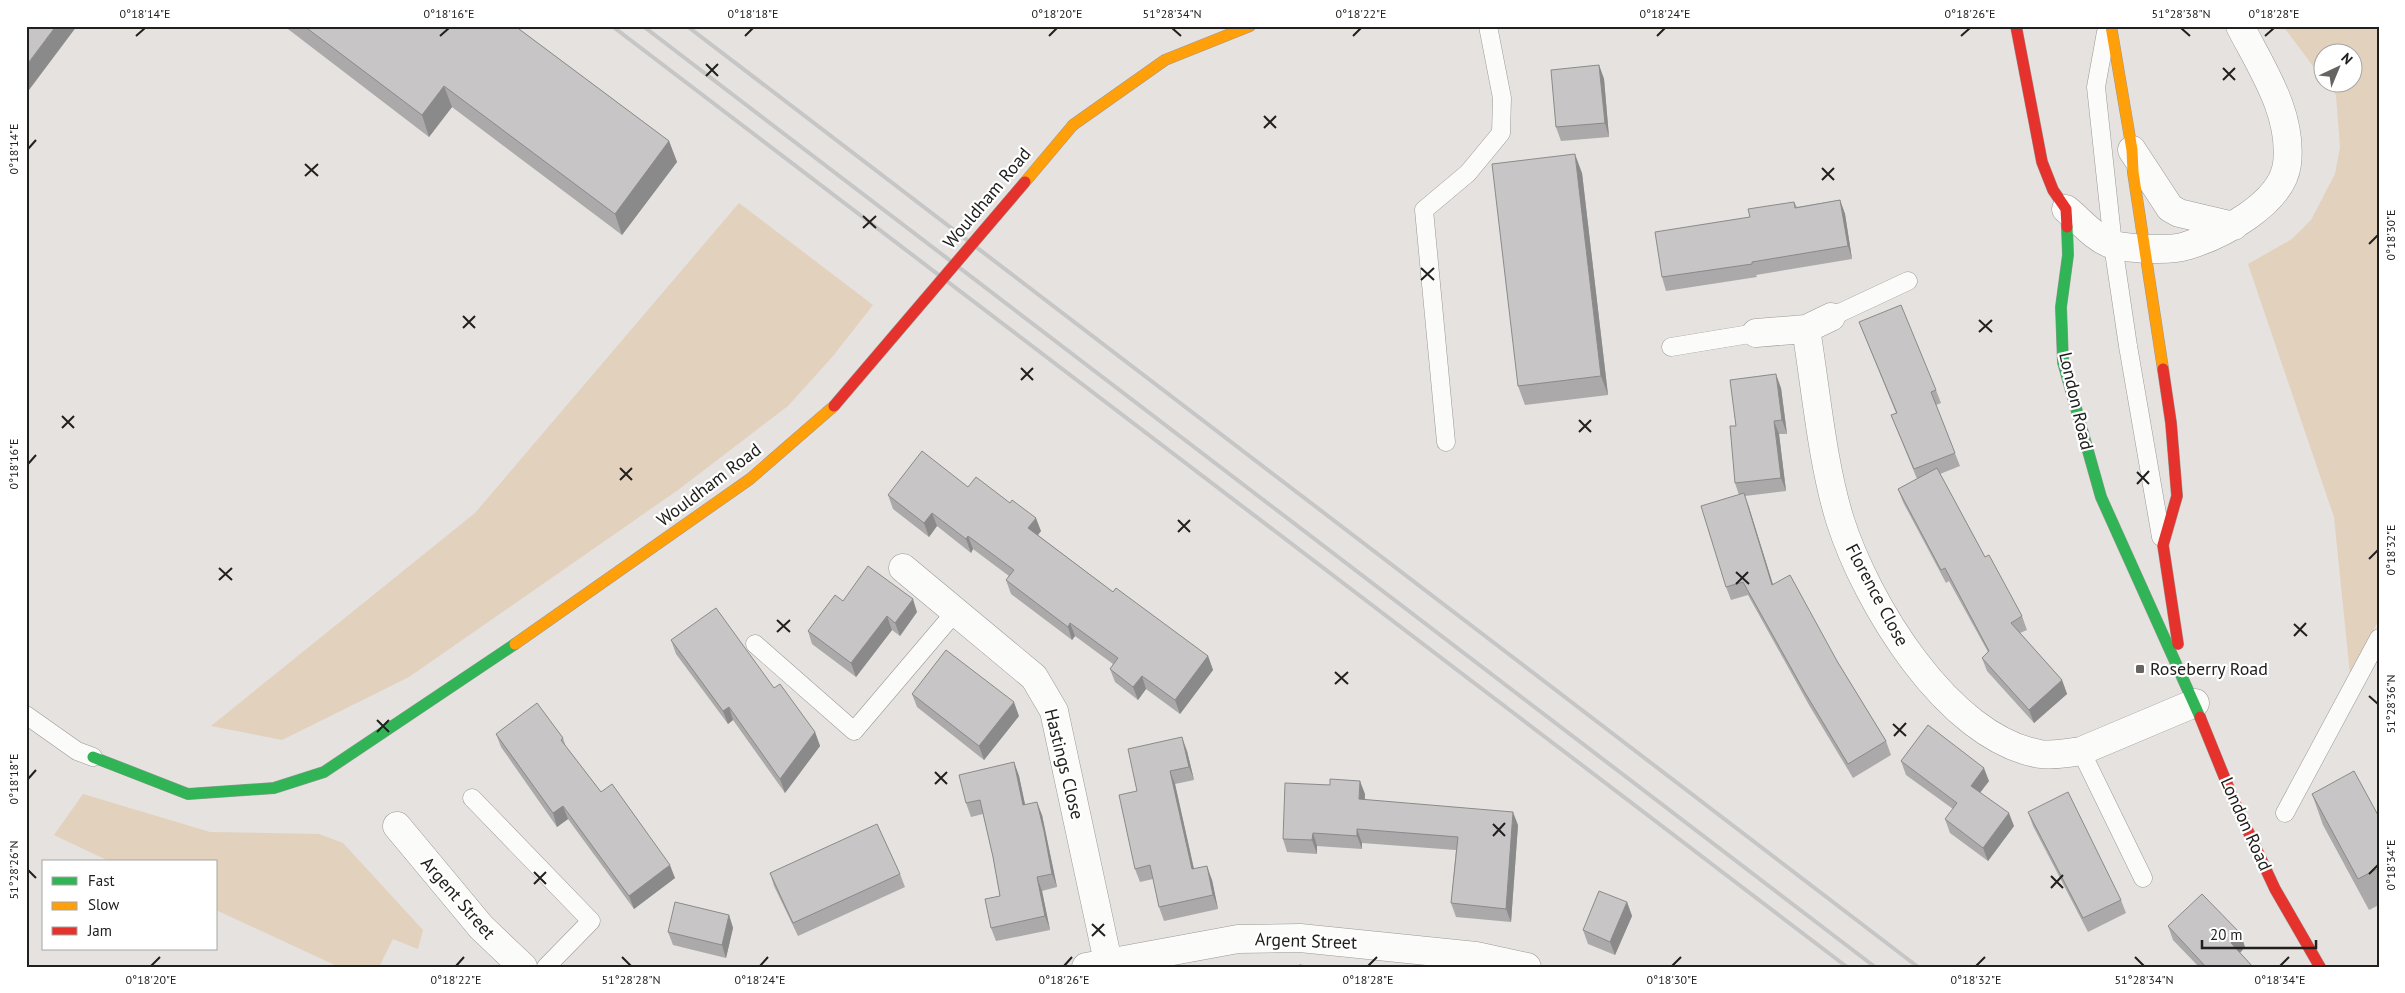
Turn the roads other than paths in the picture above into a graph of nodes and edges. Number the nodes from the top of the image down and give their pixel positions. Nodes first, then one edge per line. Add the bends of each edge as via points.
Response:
1 (1250, 26) edge
2 (1488, 26) edge
3 (2016, 26) edge
4 (2107, 26) edge
5 (2111, 26) edge
6 (2240, 26) edge
7 (2132, 150) junction
8 (2066, 209) junction
9 (2234, 226) junction
10 (2113, 245) junction
11 (2144, 248) junction
12 (1908, 281) dead end
13 (1831, 317) joint
14 (1806, 329) junction
15 (1756, 333) joint
16 (1671, 347) dead end
17 (1446, 442) dead end
18 (2163, 545) junction
19 (903, 568) dead end
20 (956, 612) junction
21 (2379, 638) edge
22 (755, 644) dead end
23 (2183, 675) junction
24 (2195, 703) junction
25 (26, 715) edge
26 (2081, 751) junction
27 (94, 757) joint
28 (472, 798) dead end
29 (2285, 813) dead end
30 (397, 826) dead end
31 (2143, 878) dead end
32 (1398, 957) edge
33 (1097, 964) edge
34 (523, 967) edge
35 (546, 967) edge
36 (1527, 967) edge
37 (2320, 967) edge

1 - 27 street, Wouldham Road, bridge via 1165,60 1073,125 834,406 750,479 571,606 324,772 274,788 188,794
2 - 17 lane via 1502,98 1501,132 1468,173 1424,210
3 - 8 street via 2042,162 2053,190
4 - 10 lane, London Road via 2096,87
5 - 7 street, London Road
6 - 9 street via 2281,109 2287,136 2286,166 2274,192
7 - 9 street via 2170,208
7 - 11 street, London Road
8 - 10 street via 2102,240
8 - 23 street, London Road via 2068,255 2061,307 2063,362 2100,497
9 - 11 street via 2184,247
10 - 11 street
10 - 18 lane, London Road
11 - 18 street, London Road via 2167,394 2177,496
12 - 13 lane
13 - 14 street
14 - 15 street
14 - 26 street, Florence Close via 1840,520 1866,582 1899,640 1956,706 2006,742 2040,754
15 - 16 lane
18 - 23 street, London Road
19 - 20 street, Hastings Close
20 - 22 lane via 854,731
20 - 33 street, Hastings Close via 1034,677 1054,711
21 - 29 lane
23 - 24 street, London Road
24 - 26 street, Florence Close
24 - 37 street, London Road via 2234,801 2275,889
25 - 27 lane via 77,751
26 - 31 lane
28 - 35 lane via 591,921
30 - 34 street, Argent Street via 481,927
32 - 33 street, Argent Street via 1300,938 1238,939
32 - 36 street, Argent Street via 1476,956

